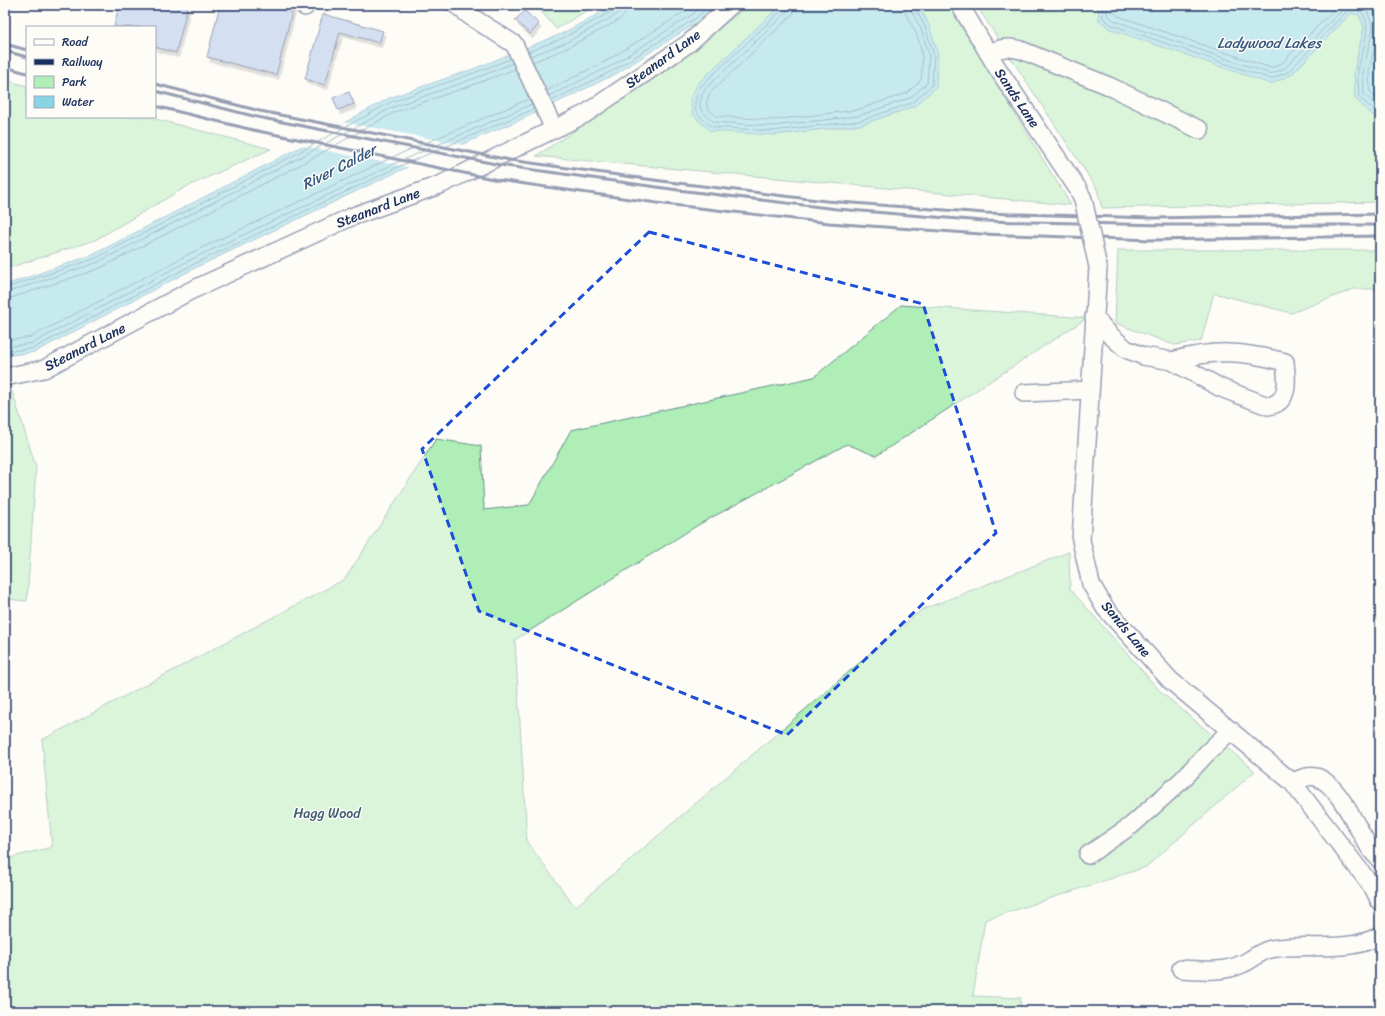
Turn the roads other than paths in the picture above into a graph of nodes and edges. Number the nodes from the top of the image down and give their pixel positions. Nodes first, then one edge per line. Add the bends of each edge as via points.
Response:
1 (456, 5) edge
2 (731, 5) edge
3 (960, 5) edge
4 (988, 53) junction
5 (551, 124) junction
6 (1200, 130) dead end
7 (1094, 317) junction
8 (1172, 361) junction
9 (5, 377) edge
10 (1090, 390) junction
11 (1024, 393) dead end
12 (1230, 730) junction
13 (1292, 782) junction
14 (1088, 855) dead end
15 (1380, 860) edge
16 (1380, 902) edge
17 (1380, 936) edge
18 (1181, 969) dead end

1 - 5 street via 514,44
2 - 5 street, Steanard Lane via 689,43 585,114
3 - 4 street, Sands Lane
4 - 6 street via 1002,48 1021,50 1110,86
4 - 7 street, Sands Lane, bridge via 1083,199 1098,267
5 - 9 street, Steanard Lane via 442,184 351,217 190,291 44,370
7 - 8 street via 1126,349 1143,356
7 - 10 street, Sands Lane
8 - 8 street via 1221,388 1268,406 1274,405 1284,397 1287,379 1285,362 1236,352 1210,353
10 - 11 street
10 - 12 street, Sands Lane via 1081,540 1092,584 1105,608 1170,680
12 - 13 street, Sands Lane
12 - 14 street via 1182,780 1132,825
13 - 15 street via 1307,776 1318,777 1331,786
13 - 16 street, Sands Lane via 1374,889
17 - 18 street via 1350,945 1271,949 1243,964 1221,970

